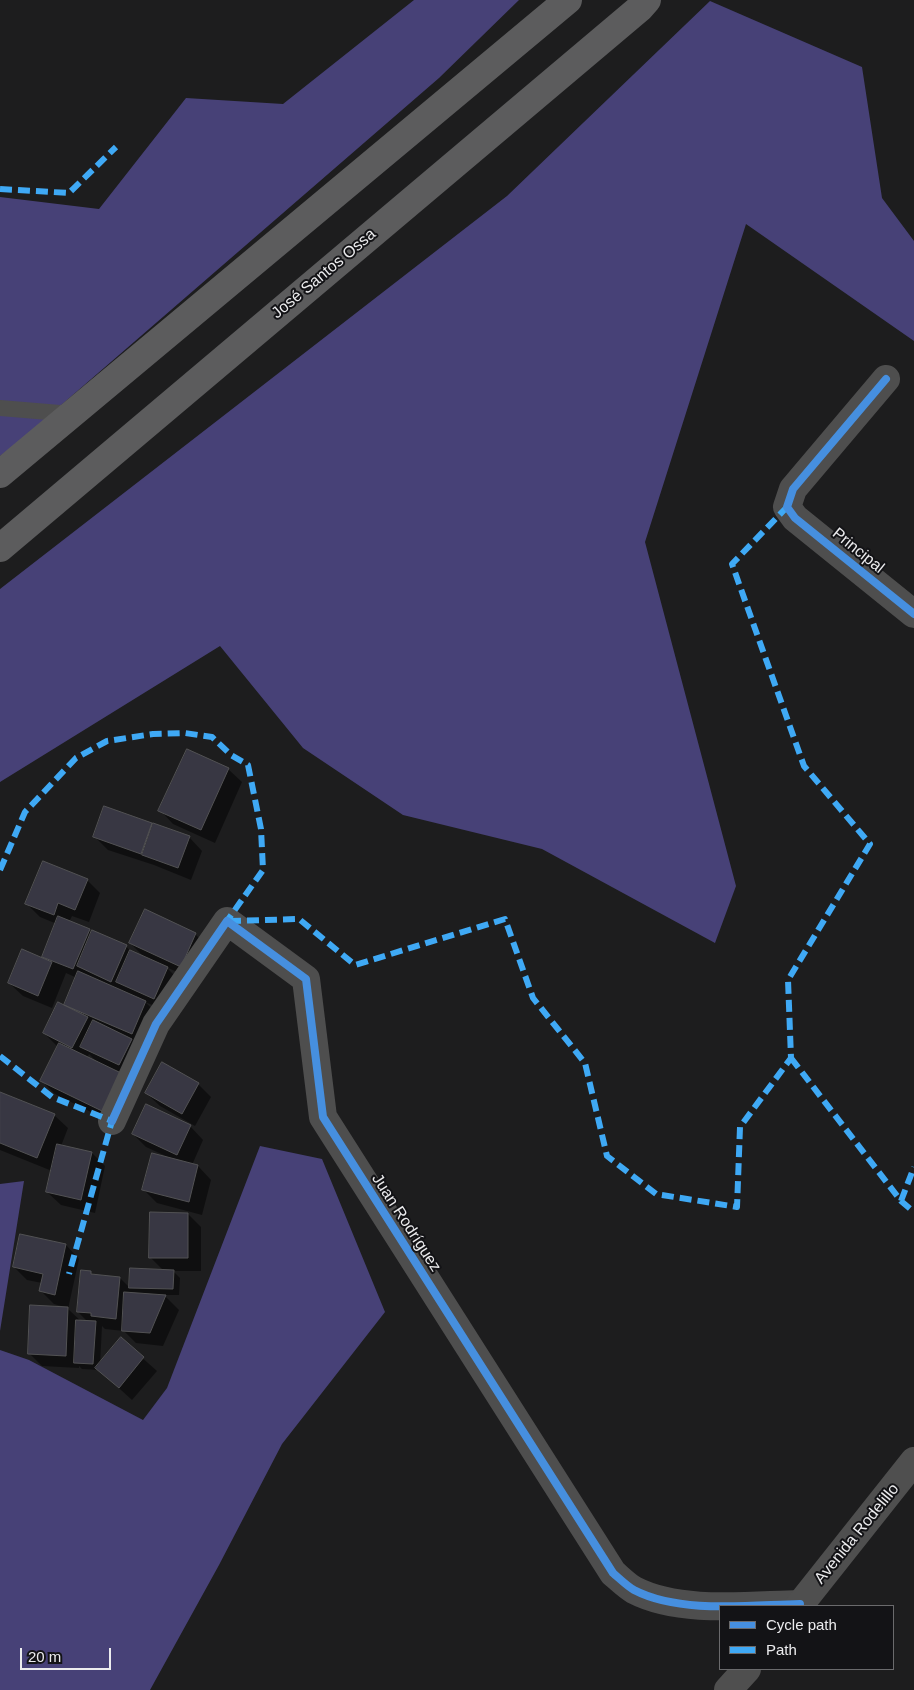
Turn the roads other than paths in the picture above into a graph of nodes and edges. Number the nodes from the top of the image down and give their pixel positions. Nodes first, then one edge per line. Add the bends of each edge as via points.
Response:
1 (568, 0) edge
2 (648, 0) edge
3 (886, 379) dead end
4 (0, 408) edge
5 (72, 414) junction
6 (0, 474) edge
7 (0, 548) edge
8 (914, 614) edge
9 (112, 1121) dead end
10 (914, 1461) edge
11 (799, 1605) edge
12 (719, 1606) edge
13 (746, 1670) edge
14 (728, 1690) edge

1 - 5 highway
2 - 7 highway, José Santos Ossa
3 - 8 street, Principal via 793,489 787,507 795,518
4 - 5 lane
5 - 6 highway
9 - 12 street, Juan Rodríguez via 156,1024 227,921 306,979 323,1117 613,1573 633,1589 652,1597 695,1606
10 - 11 street, Avenida Rodelillo
13 - 14 street

